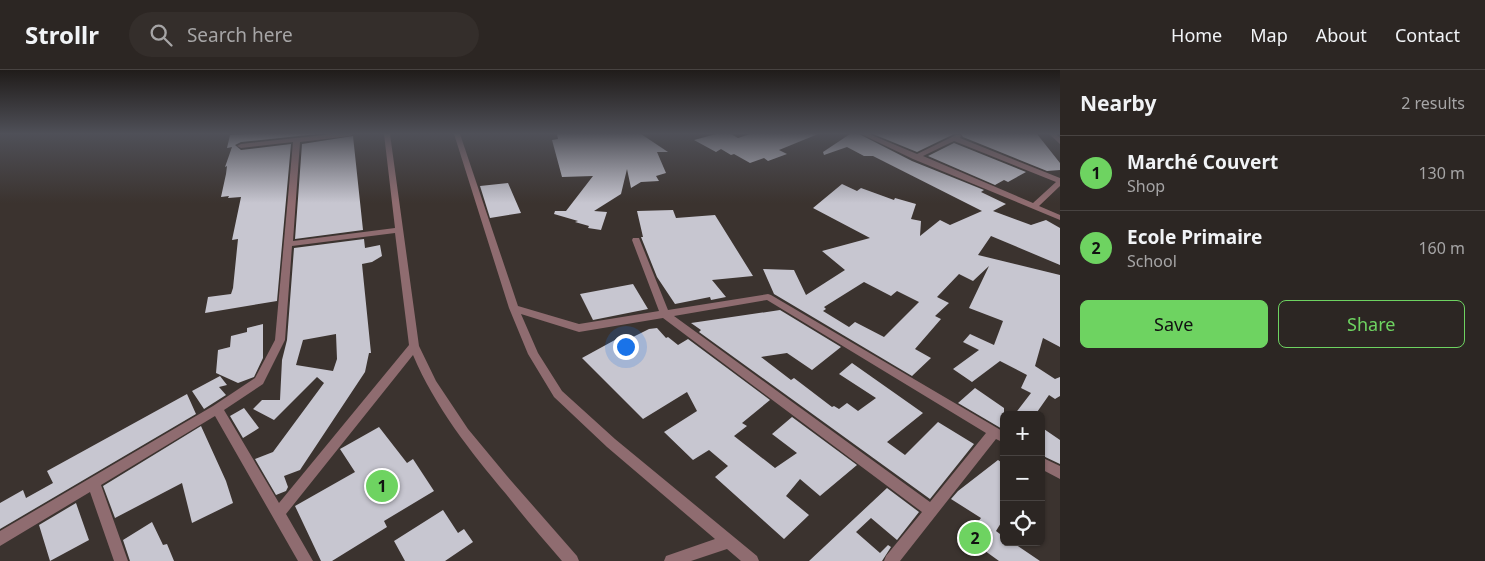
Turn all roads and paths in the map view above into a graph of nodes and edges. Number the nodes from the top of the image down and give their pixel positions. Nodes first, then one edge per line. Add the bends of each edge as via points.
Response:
1 (296, 157) edge
2 (390, 157) edge
3 (465, 157) edge
4 (916, 157) edge
5 (1004, 157) edge
6 (1060, 182) edge
7 (1034, 207) junction
8 (1060, 218) edge
9 (399, 230) junction
10 (636, 240) dead end
11 (289, 244) junction
12 (514, 308) junction
13 (665, 314) junction
14 (414, 346) junction
15 (218, 409) junction
16 (999, 435) edge
17 (1045, 465) edge
18 (1060, 474) edge
19 (94, 484) junction
20 (931, 511) junction
21 (279, 512) junction
22 (0, 539) edge
23 (729, 541) junction
24 (121, 561) edge
25 (306, 561) edge
26 (572, 561) edge
27 (671, 561) edge
28 (752, 561) edge
29 (891, 561) edge

1 - 11 street
2 - 9 street
3 - 12 street
4 - 7 street
5 - 6 street
6 - 7 street
7 - 8 street
9 - 11 street
9 - 14 street
10 - 13 street
11 - 15 street via 280,340 258,381
12 - 13 street via 579,328
12 - 23 street via 533,354 558,394
13 - 16 street via 768,296
13 - 20 street
14 - 21 street
14 - 26 street via 436,395 456,424
15 - 19 street
15 - 21 street
16 - 20 street
17 - 18 street
19 - 22 street
19 - 24 street
20 - 29 street
21 - 25 street
23 - 27 street
23 - 28 street

